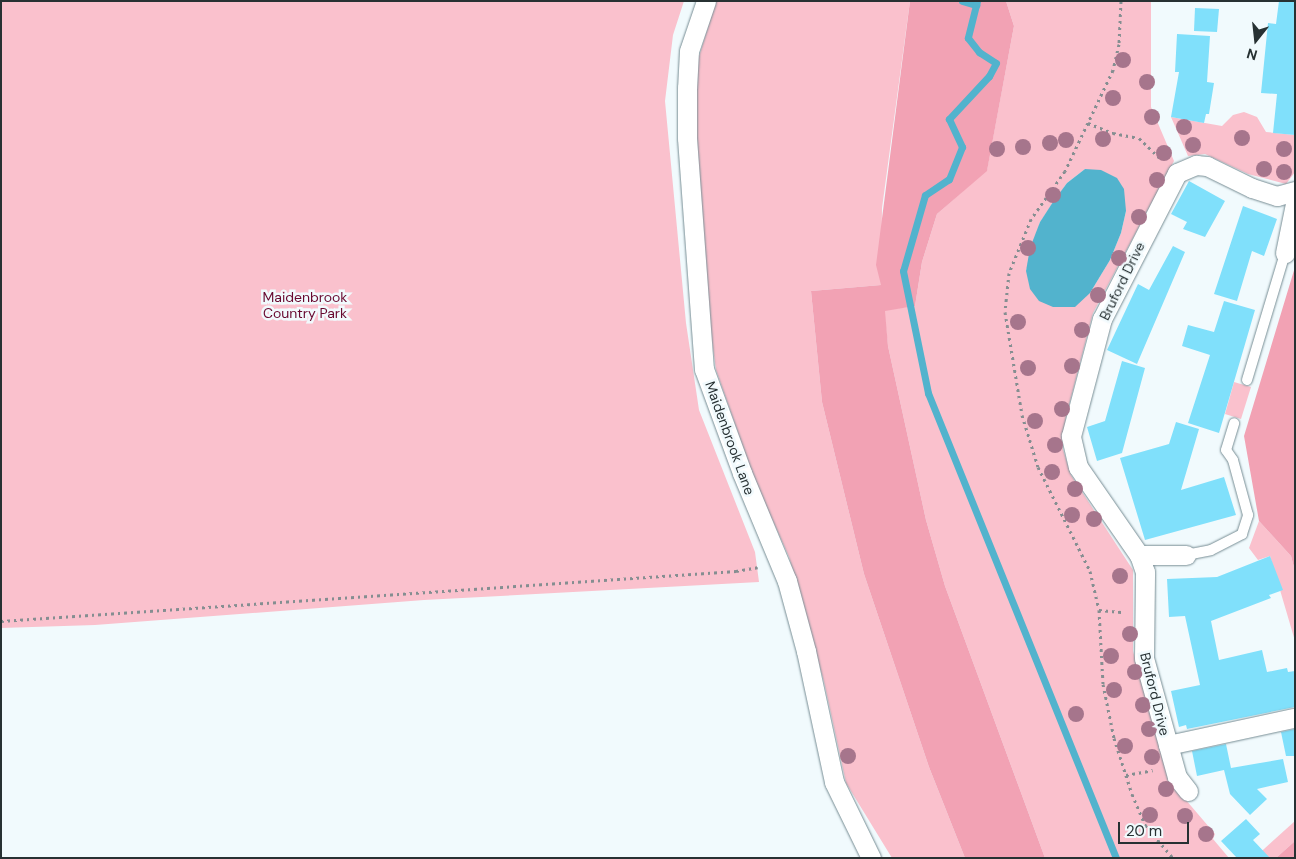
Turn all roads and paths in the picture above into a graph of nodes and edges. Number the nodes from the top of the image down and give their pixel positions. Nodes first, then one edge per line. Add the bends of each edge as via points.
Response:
1 (706, 1) edge
2 (1088, 124) dead end
3 (1177, 173) junction
4 (1294, 198) edge
5 (1285, 253) joint
6 (1247, 380) dead end
7 (1234, 423) dead end
8 (1139, 555) junction
9 (1186, 555) joint
10 (779, 563) junction
11 (1, 621) edge
12 (1293, 718) dead end
13 (1168, 745) junction
14 (1173, 766) junction
15 (1126, 775) dead end
16 (1188, 791) dead end
17 (871, 858) edge

1 - 10 street, Maidenbrook Lane via 689,51 687,104 704,369
2 - 3 path via 1113,134 1139,138
3 - 4 street via 1196,165 1207,166 1252,188
3 - 8 street, Bruford Drive via 1102,319 1071,436 1078,467
4 - 5 street
5 - 6 lane
7 - 9 lane via 1226,450 1233,460 1248,515 1242,534 1211,550
8 - 9 street
8 - 13 street, Bruford Drive via 1145,572 1144,658
10 - 11 path via 736,571
10 - 17 street, Maidenbrook Lane via 806,651 834,782
12 - 13 street, Bruford Drive
13 - 14 street, Bruford Drive
14 - 15 path
14 - 16 street, Bruford Drive via 1177,778

